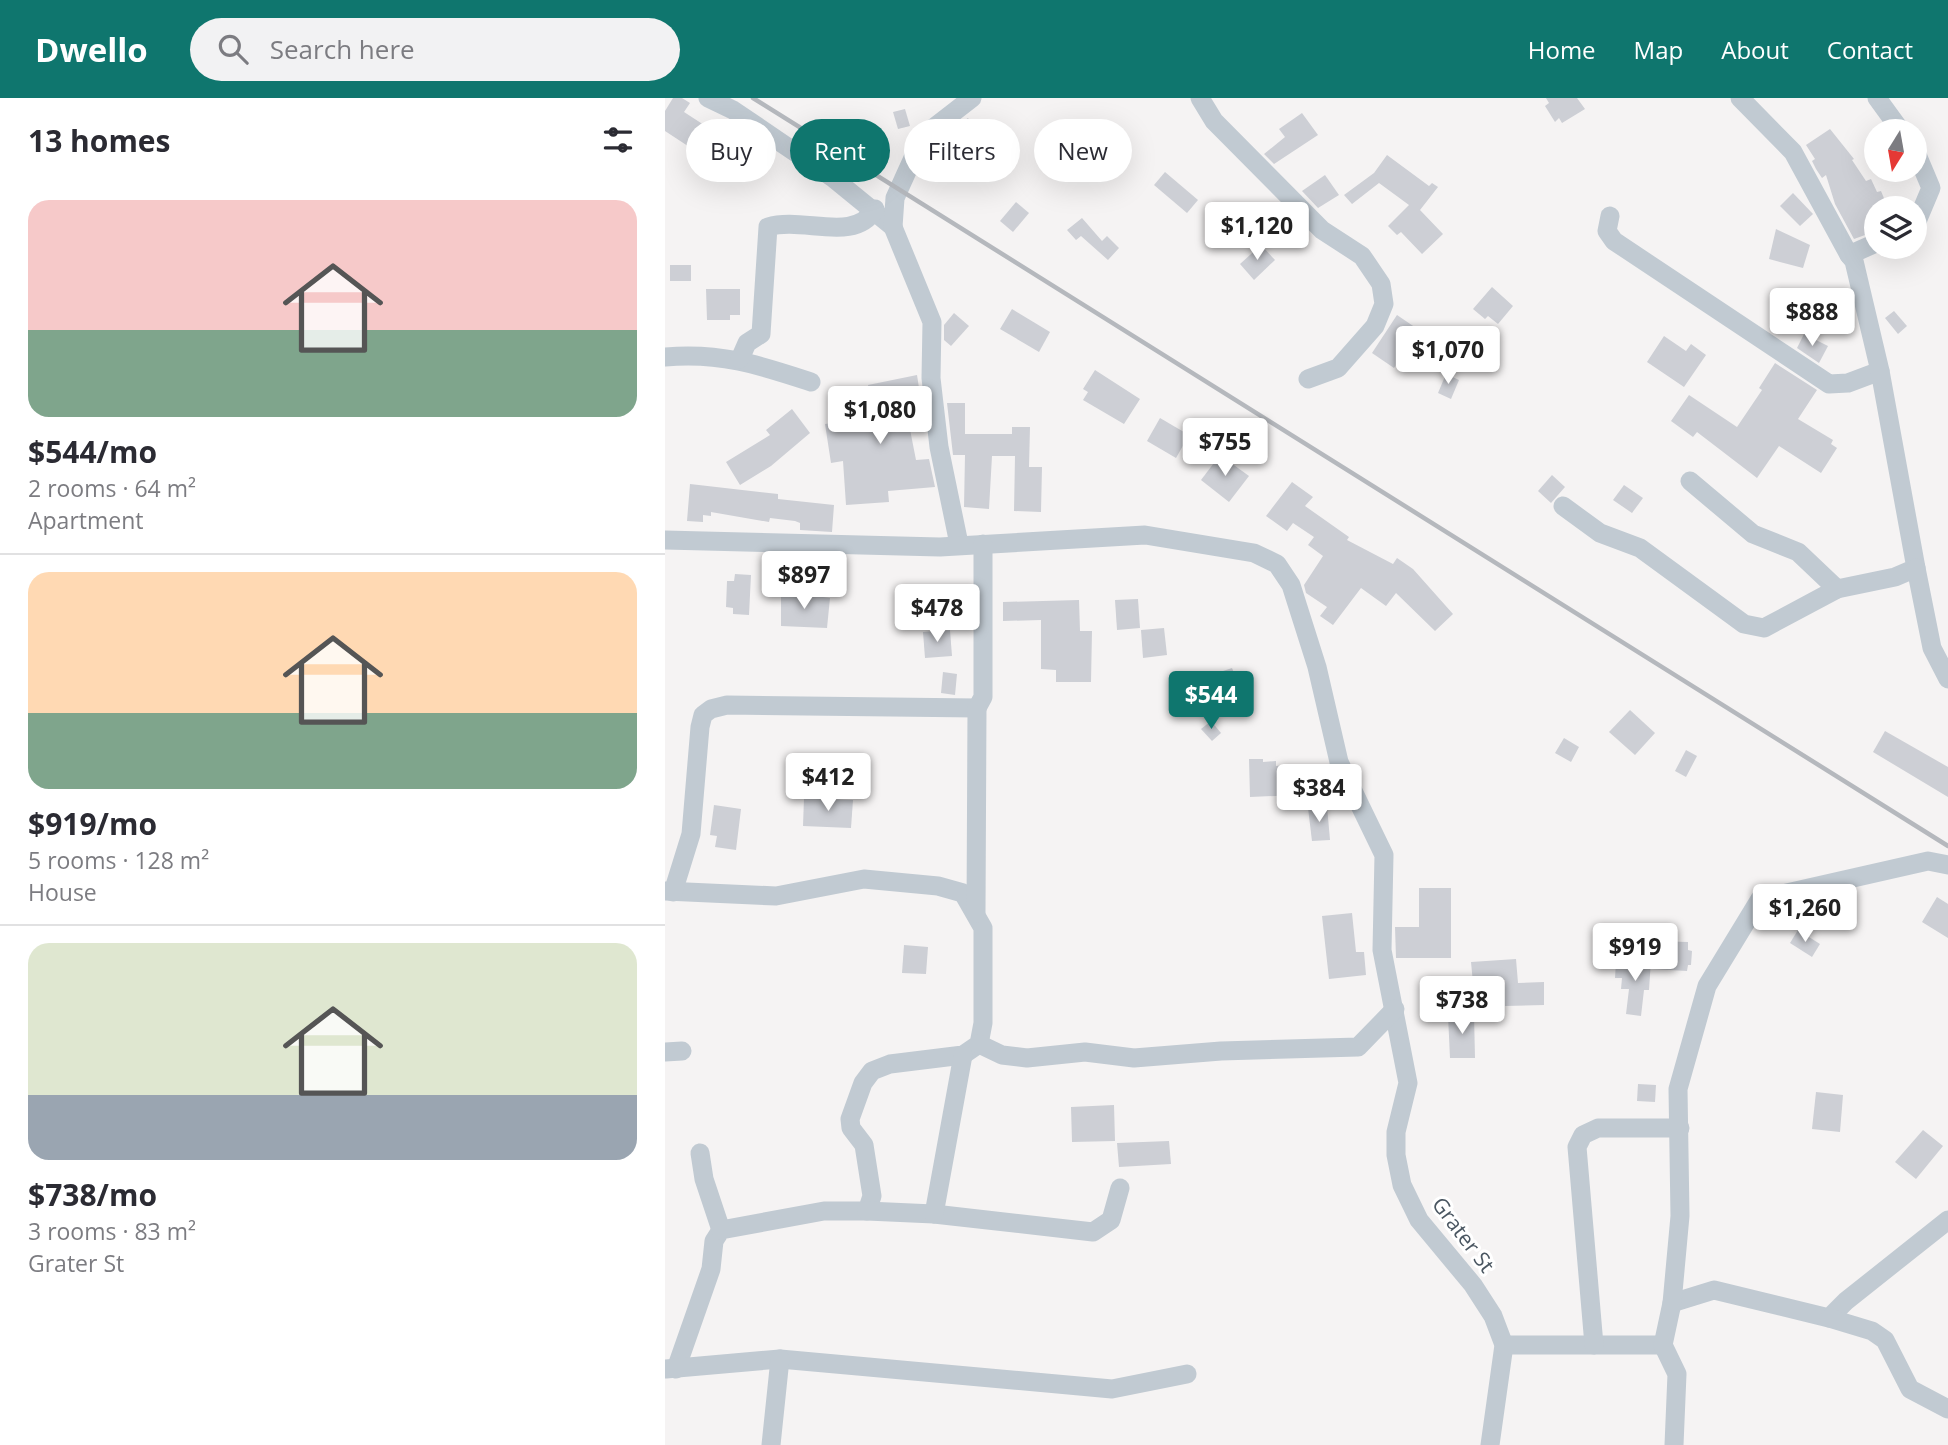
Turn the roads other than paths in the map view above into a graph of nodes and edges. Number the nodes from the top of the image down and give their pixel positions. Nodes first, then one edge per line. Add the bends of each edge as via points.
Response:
1 (708, 98) edge
2 (972, 98) edge
3 (1200, 98) edge
4 (1740, 98) edge
5 (1877, 98) edge
6 (1892, 119) edge
7 (1927, 178) edge
8 (1927, 198) edge
9 (875, 209) junction
10 (1610, 216) dead end
11 (893, 227) junction
12 (1864, 248) edge
13 (1849, 255) junction
14 (665, 357) edge
15 (740, 359) junction
16 (1880, 371) junction
17 (1308, 379) dead end
18 (811, 382) dead end
19 (1690, 481) dead end
20 (1563, 506) dead end
21 (665, 540) edge
22 (959, 544) junction
23 (983, 544) junction
24 (1916, 568) junction
25 (1837, 589) junction
26 (1948, 679) edge
27 (977, 708) junction
28 (1948, 865) edge
29 (669, 891) edge
30 (976, 913) junction
31 (1395, 1009) junction
32 (979, 1044) junction
33 (963, 1055) junction
34 (1680, 1128) junction
35 (700, 1153) dead end
36 (1120, 1188) dead end
37 (867, 1211) junction
38 (934, 1214) junction
39 (1948, 1220) edge
40 (721, 1230) junction
41 (1672, 1303) junction
42 (1829, 1318) junction
43 (1504, 1345) junction
44 (1594, 1345) junction
45 (1663, 1345) junction
46 (781, 1359) junction
47 (671, 1369) edge
48 (1187, 1374) dead end
49 (1948, 1409) edge
50 (771, 1445) edge
51 (1490, 1445) edge
52 (1674, 1445) edge

1 - 9 street via 733,110
2 - 11 street via 923,136 895,198
3 - 17 street via 1214,121 1322,230 1362,256 1381,284 1384,304 1375,326 1338,368
4 - 13 street via 1793,152
5 - 6 street
7 - 8 street via 1931,188
9 - 11 street
9 - 15 street via 869,220 857,227 794,222 768,228 761,334 747,344
10 - 16 street via 1607,231 1614,241 1829,384 1848,383
11 - 22 street via 932,322 931,378 939,447
12 - 13 street
13 - 16 street
14 - 15 street via 698,354
15 - 18 street
16 - 24 street
19 - 25 street via 1753,534 1798,552
20 - 25 street via 1600,533 1640,548 1744,624 1764,628
21 - 22 street, Grater St
22 - 23 street, Grater St
23 - 27 street via 983,697
23 - 31 street, Grater St via 1145,535 1254,553 1277,564 1299,608 1339,762 1384,855 1382,950
24 - 25 street
24 - 26 street via 1932,648
27 - 29 street via 835,709 767,704 711,709 703,715 700,727 693,825
27 - 30 street
28 - 34 street via 1928,861 1760,899 1707,986 1678,1088
29 - 30 street via 776,895 864,879 963,893
30 - 32 street via 983,928
31 - 32 street via 1358,1047 1134,1058 1086,1052 1027,1058 1002,1055
31 - 43 street, Grater St via 1408,1083 1396,1132 1402,1185 1419,1220 1486,1306
32 - 33 street
33 - 37 street via 890,1063 872,1071 863,1083 850,1119 864,1145 871,1196
33 - 38 street
34 - 41 street via 1680,1216
34 - 44 street via 1598,1128 1583,1135 1577,1147
35 - 40 street
36 - 38 street via 1111,1220 1093,1232
37 - 38 street
37 - 40 street via 824,1211
39 - 42 street
40 - 47 street via 714,1241 711,1269
41 - 42 street via 1714,1290
41 - 45 street
42 - 49 street via 1872,1331 1885,1340 1910,1389
43 - 44 street
43 - 51 street
44 - 45 street
45 - 52 street via 1677,1374
46 - 47 street
46 - 48 street via 1112,1389
46 - 50 street

